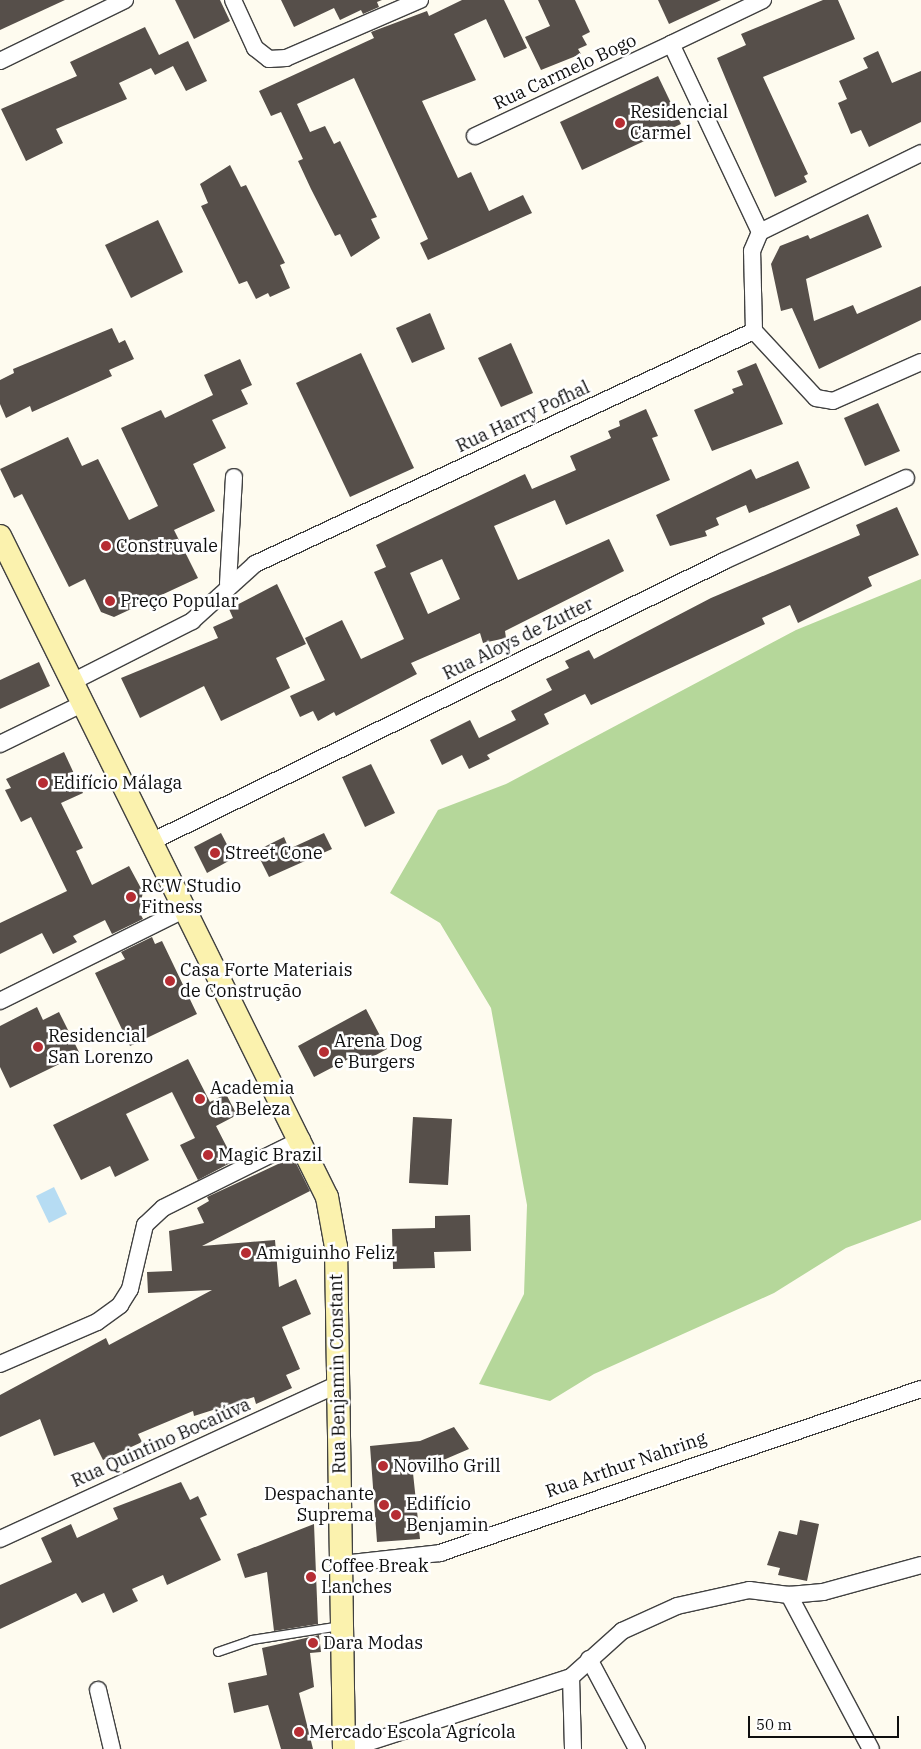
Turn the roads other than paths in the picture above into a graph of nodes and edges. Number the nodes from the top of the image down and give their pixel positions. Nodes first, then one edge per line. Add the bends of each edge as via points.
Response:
1 (125, 0) edge
2 (233, 0) edge
3 (420, 0) edge
4 (763, 0) edge
5 (672, 44) junction
6 (0, 61) edge
7 (475, 136) dead end
8 (921, 153) edge
9 (760, 232) junction
10 (754, 331) junction
11 (921, 362) edge
12 (234, 477) dead end
13 (906, 478) dead end
14 (0, 536) edge
15 (228, 584) junction
16 (72, 682) junction
17 (82, 704) junction
18 (0, 744) edge
19 (151, 842) junction
20 (183, 910) junction
21 (0, 1001) edge
22 (302, 1139) junction
23 (0, 1364) edge
24 (340, 1384) junction
25 (921, 1389) edge
26 (0, 1539) edge
27 (341, 1564) junction
28 (921, 1565) edge
29 (789, 1595) junction
30 (342, 1626) junction
31 (218, 1652) dead end
32 (589, 1659) junction
33 (571, 1677) junction
34 (98, 1690) dead end
35 (112, 1749) edge
36 (346, 1749) edge
37 (573, 1749) edge
38 (637, 1749) edge
39 (871, 1749) edge

1 - 6 street
2 - 3 street via 255,48 268,59 286,58
4 - 5 street, Rua Carmelo Bogo
5 - 7 street, Rua Carmelo Bogo
5 - 9 street
8 - 9 street
9 - 10 street via 752,251
10 - 11 street via 816,398 832,401
10 - 15 street, Rua Harry Pofhal via 255,564
12 - 15 street
13 - 19 street, Rua Aloys de Zutter via 724,561
14 - 16 main road, Rua Benjamin Constant
15 - 16 street, Rua Harry Pofhal via 192,621
16 - 17 main road, Rua Benjamin Constant
17 - 18 street
17 - 19 main road, Rua Benjamin Constant
19 - 20 main road, Rua Benjamin Constant
20 - 21 street
20 - 22 main road, Rua Benjamin Constant
22 - 23 street via 163,1208 145,1225 130,1289 120,1305 97,1322
22 - 24 main road, Rua Benjamin Constant via 333,1218
24 - 26 street, Rua Quintino Bocaiúva
24 - 27 main road, Rua Benjamin Constant
25 - 27 street, Rua Arthur Nahring via 440,1552
27 - 30 main road, Rua Benjamin Constant
28 - 29 street via 823,1592
29 - 32 street via 749,1590 678,1606 622,1631
29 - 39 street
30 - 31 lane via 252,1640
30 - 36 main road, Rua Benjamin Constant
32 - 33 street
32 - 38 street
33 - 36 street
33 - 37 street
34 - 35 street

